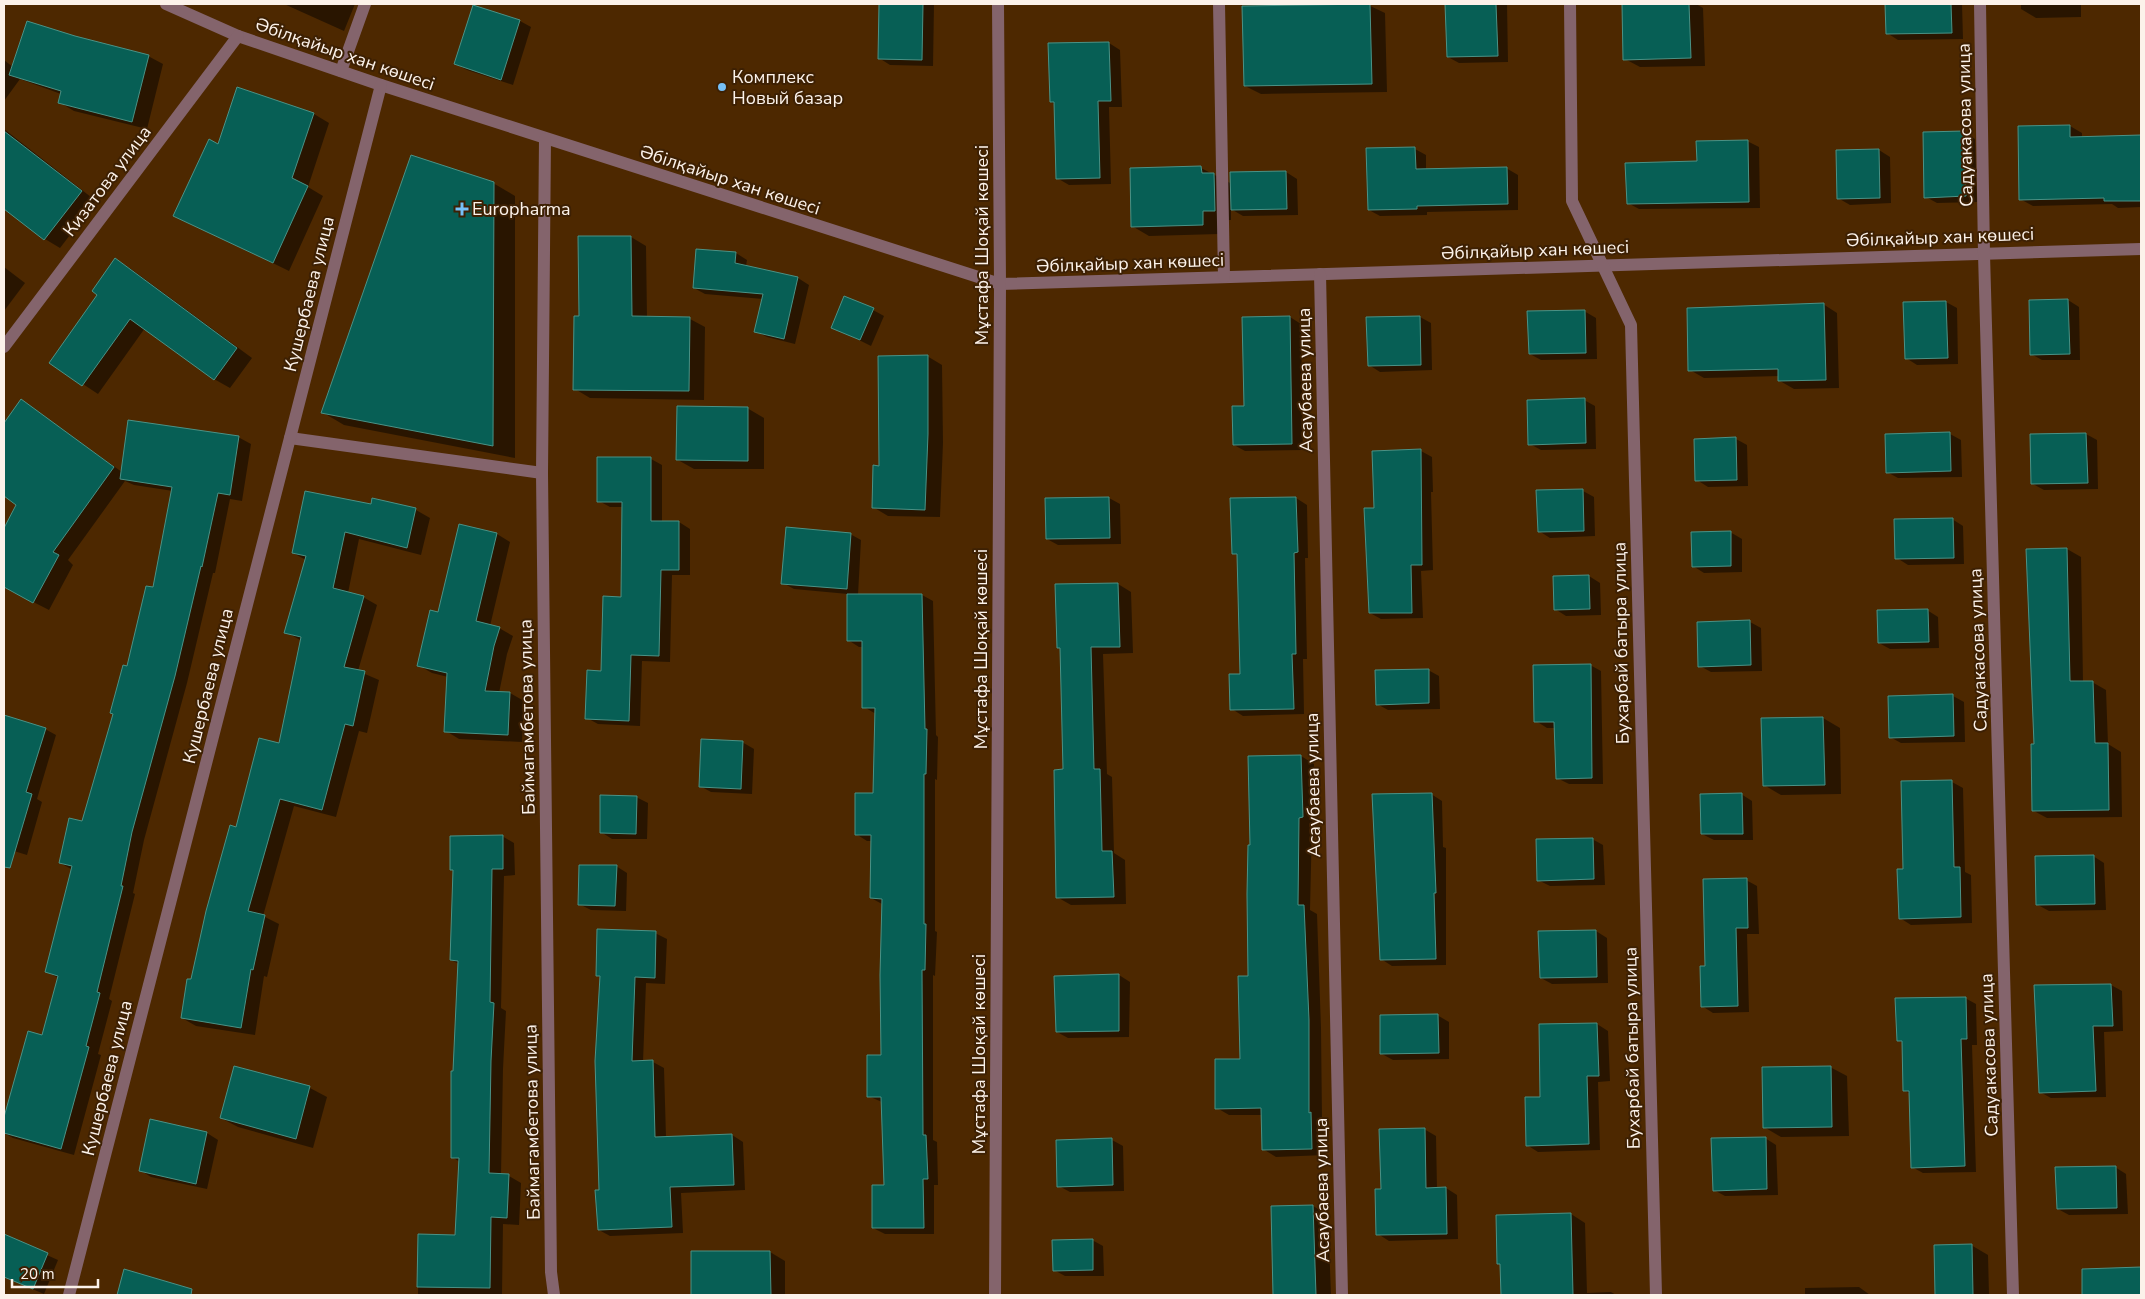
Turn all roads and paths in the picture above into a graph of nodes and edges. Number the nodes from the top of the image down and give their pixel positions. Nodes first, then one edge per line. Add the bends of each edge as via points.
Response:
1 (166, 4) edge
2 (365, 4) edge
3 (998, 4) edge
4 (1219, 4) edge
5 (1570, 4) edge
6 (1980, 4) edge
7 (238, 36) junction
8 (341, 71) junction
9 (381, 85) junction
10 (545, 139) junction
11 (2141, 249) edge
12 (1984, 254) junction
13 (1601, 265) junction
14 (1320, 274) junction
15 (1224, 277) junction
16 (1000, 284) junction
17 (4, 347) edge
18 (290, 438) junction
19 (542, 473) junction
20 (69, 1295) edge
21 (554, 1295) edge
22 (995, 1295) edge
23 (1342, 1295) edge
24 (1656, 1295) edge
25 (2013, 1295) edge

1 - 7 street, Әбілқайыр хан көшесі
2 - 8 street
3 - 16 street, Мұстафа Шоқай көшесі
4 - 15 street
5 - 13 street, Бухарбай батыра улица via 1572,201
6 - 12 street, Садуакасова улица
7 - 8 street, Әбілқайыр хан көшесі
7 - 17 street, Кизатова улица
8 - 9 street, Әбілқайыр хан көшесі
9 - 10 street, Әбілқайыр хан көшесі
9 - 18 street, Кушербаева улица
10 - 16 street, Әбілқайыр хан көшесі
10 - 19 street, Баймагамбетова улица
11 - 12 street, Әбілқайыр хан көшесі
12 - 13 street, Әбілқайыр хан көшесі
12 - 25 street, Садуакасова улица
13 - 14 street, Әбілқайыр хан көшесі
13 - 24 street, Бухарбай батыра улица via 1631,325
14 - 15 street, Әбілқайыр хан көшесі
14 - 23 street, Асаубаева улица
15 - 16 street, Әбілқайыр хан көшесі
16 - 22 street, Мұстафа Шоқай көшесі
18 - 19 street
18 - 20 street, Кушербаева улица
19 - 21 street, Баймагамбетова улица via 551,1272

